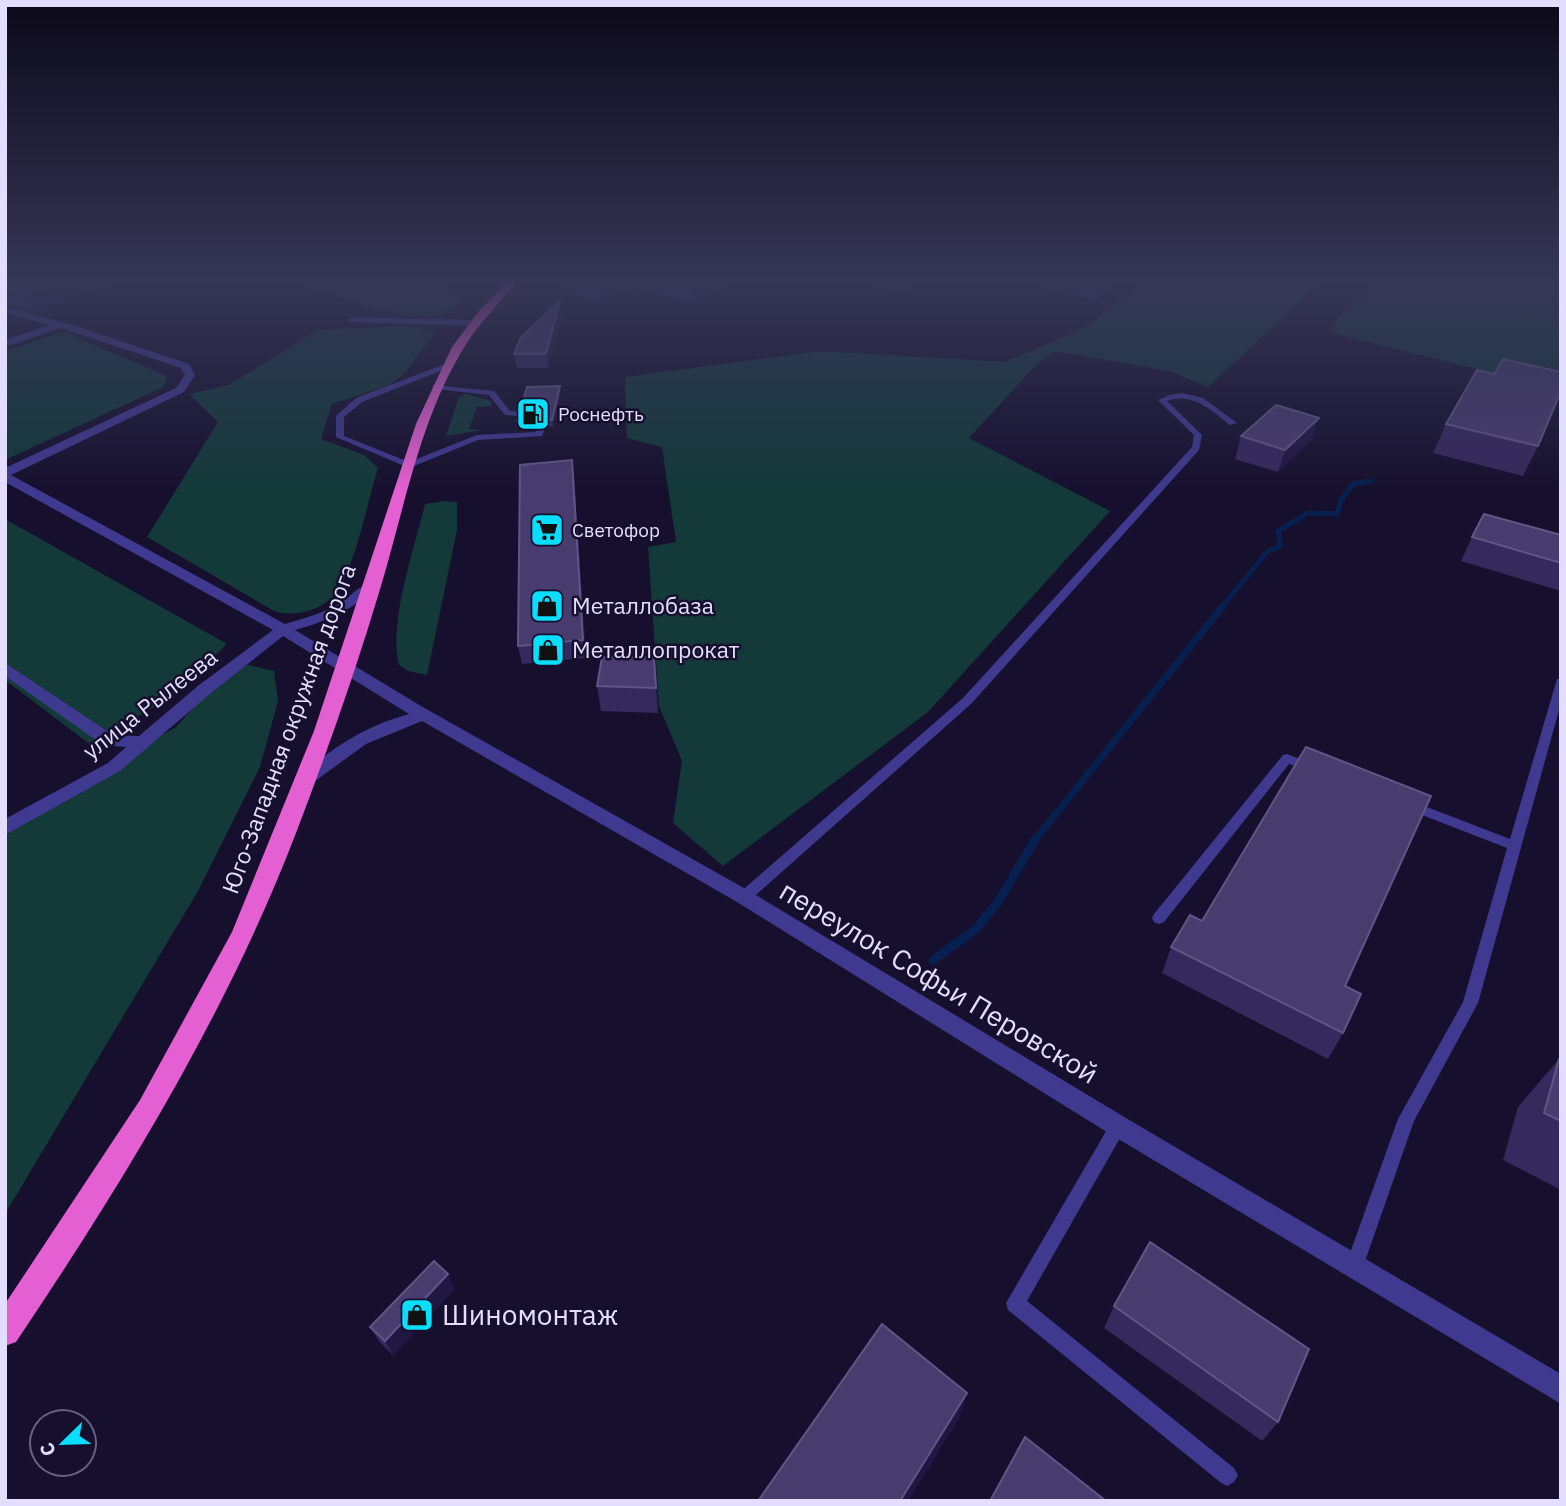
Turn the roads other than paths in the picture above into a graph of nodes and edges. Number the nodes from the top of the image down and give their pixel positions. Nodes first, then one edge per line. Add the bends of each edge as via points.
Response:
1 (141, 352) edge
2 (454, 352) edge
3 (445, 366) junction
4 (436, 387) junction
5 (542, 423) joint
6 (1233, 423) dead end
7 (410, 465) junction
8 (5, 475) edge
9 (372, 586) junction
10 (283, 629) junction
11 (346, 666) junction
12 (5, 668) edge
13 (1561, 682) edge
14 (424, 715) junction
15 (139, 742) junction
16 (1325, 772) edge
17 (305, 780) junction
18 (1400, 801) edge
19 (5, 828) edge
20 (1513, 845) junction
21 (744, 897) junction
22 (1159, 918) dead end
23 (1118, 1126) junction
24 (1354, 1267) junction
25 (5, 1331) edge
26 (1561, 1390) edge
27 (1227, 1475) dead end

1 - 8 street via 185,366 190,375 180,390
2 - 3 highway, Юго-Западная окружная дорога
3 - 4 highway, Юго-Западная окружная дорога
3 - 7 lane via 359,400 340,416 341,437
4 - 5 lane via 491,393 508,413 543,415
4 - 7 highway, Юго-Западная окружная дорога
5 - 7 lane via 539,434 477,439
6 - 21 lane via 1200,399 1177,393 1161,400 1198,435 1196,448 967,701
7 - 9 highway, Юго-Западная окружная дорога
8 - 10 street, переулок Софьи Перовской
9 - 10 street via 320,619
9 - 11 highway, Юго-Западная окружная дорога
10 - 11 street, переулок Софьи Перовской
10 - 15 street, улица Рылеева
11 - 14 street, переулок Софьи Перовской
11 - 17 highway, Юго-Западная окружная дорога
12 - 15 street via 109,741
13 - 20 lane
14 - 17 street via 374,731 338,751
14 - 21 street, переулок Софьи Перовской
15 - 19 street, улица Рылеева via 114,766
16 - 22 lane via 1287,758
17 - 25 highway, Юго-Западная окружная дорога via 242,934 197,1022 95,1198
18 - 20 lane
20 - 24 lane via 1470,1003 1406,1119
21 - 23 street, переулок Софьи Перовской
23 - 24 street, переулок Софьи Перовской
23 - 27 lane via 1015,1304
24 - 26 street, переулок Софьи Перовской

